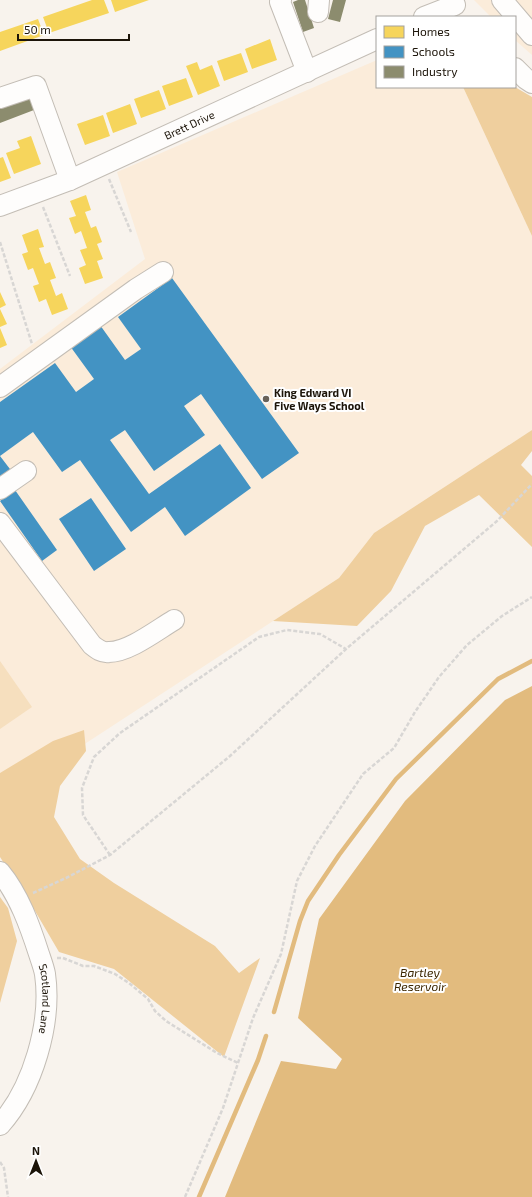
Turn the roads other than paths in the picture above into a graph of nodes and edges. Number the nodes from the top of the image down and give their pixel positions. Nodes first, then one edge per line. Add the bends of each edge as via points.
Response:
1 (281, 0) edge
2 (502, 0) edge
3 (456, 7) edge
4 (427, 16) edge
5 (516, 16) edge
6 (516, 16) edge
7 (532, 35) edge
8 (376, 39) edge
9 (516, 69) edge
10 (307, 72) junction
11 (532, 83) edge
12 (0, 98) edge
13 (70, 180) junction
14 (0, 206) edge
15 (163, 272) dead end
16 (0, 387) edge
17 (26, 471) dead end
18 (0, 489) edge
19 (0, 523) edge
20 (174, 620) dead end
21 (0, 872) edge
22 (0, 1125) edge

1 - 10 street
2 - 5 street
3 - 4 street
6 - 7 street
8 - 10 street, Brett Drive
9 - 11 street
10 - 13 street, Brett Drive
12 - 13 street via 36,86
13 - 14 street, Brett Drive
15 - 16 street
17 - 18 street
19 - 20 street via 99,651 120,650 139,642
21 - 22 street, Scotland Lane via 18,900 32,934 45,973 46,1007 44,1033 30,1074 20,1096

